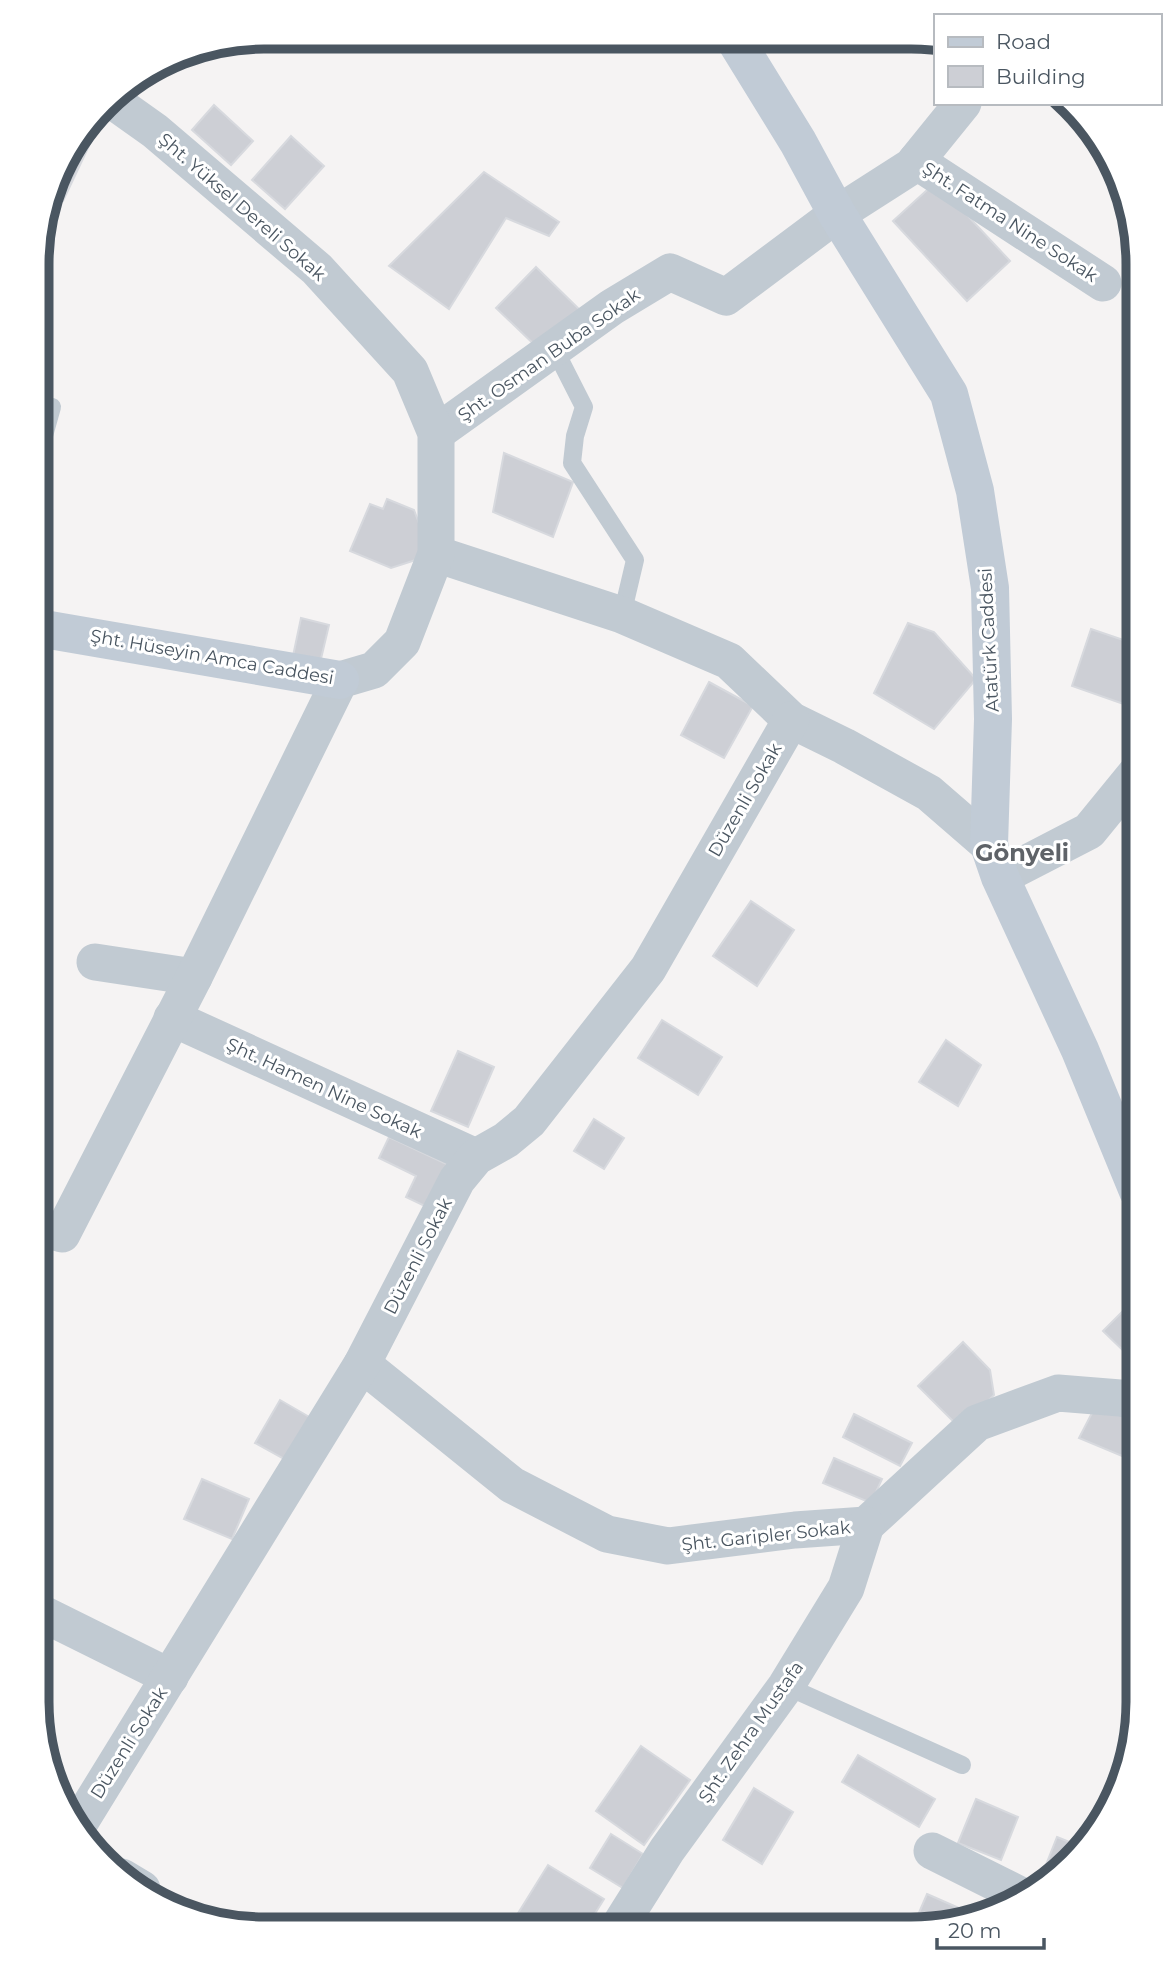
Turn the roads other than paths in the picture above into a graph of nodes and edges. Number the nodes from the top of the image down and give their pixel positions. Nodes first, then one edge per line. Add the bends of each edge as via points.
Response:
1 (741, 49) edge
2 (119, 105) edge
3 (961, 105) edge
4 (916, 160) junction
5 (837, 214) junction
6 (1103, 283) dead end
7 (555, 349) junction
8 (52, 407) dead end
9 (49, 418) edge
10 (436, 433) junction
11 (436, 554) junction
12 (622, 614) junction
13 (49, 630) edge
14 (340, 680) junction
15 (791, 720) junction
16 (1126, 786) edge
17 (994, 861) junction
18 (95, 962) dead end
19 (194, 977) junction
20 (172, 1018) junction
21 (476, 1157) junction
22 (1126, 1162) edge
23 (50, 1230) edge
24 (362, 1364) junction
25 (1126, 1399) edge
26 (866, 1525) junction
27 (49, 1617) edge
28 (170, 1677) junction
29 (786, 1686) junction
30 (962, 1765) dead end
31 (83, 1817) edge
32 (932, 1852) dead end
33 (1012, 1891) edge
34 (625, 1917) edge

1 - 5 main road, Atatürk Caddesi
2 - 10 street, Şht. Yüksel Dereli Sokak via 317,270 410,371
3 - 4 street
4 - 5 street
4 - 6 street, Şht. Fatma Nine Sokak
5 - 7 street, Şht. Osman Buba Sokak via 726,297 670,272
5 - 17 main road, Atatürk Caddesi via 949,394 975,491 990,589
7 - 10 street, Şht. Osman Buba Sokak
7 - 12 lane via 583,407 572,463 635,560
8 - 9 lane
10 - 11 street, Şht. Yüksel Dereli Sokak
11 - 12 street
11 - 14 street, Şht. Hüseyin Amca Caddesi via 402,642 374,670
12 - 15 street via 729,661
13 - 14 main road, Şht. Hüseyin Amca Caddesi
14 - 19 street
15 - 17 street via 929,793
15 - 21 street, Düzenli Sokak via 648,969 529,1122
16 - 17 street via 1089,831
17 - 22 main road, Atatürk Caddesi
18 - 19 street
19 - 20 street
20 - 21 street, Şht. Hamen Nine Sokak
20 - 23 street
21 - 24 street, Düzenli Sokak via 457,1180
24 - 26 street, Şht. Garipler Sokak via 512,1485 607,1534 668,1546
24 - 28 street, Düzenli Sokak
25 - 26 street, Şht. Garipler Sokak via 1058,1393 977,1423
26 - 29 street, Şht. Zehra Mustafa via 846,1588
27 - 28 street
28 - 31 street, Düzenli Sokak
29 - 30 lane
29 - 34 street, Şht. Zehra Mustafa via 667,1850
32 - 33 street

